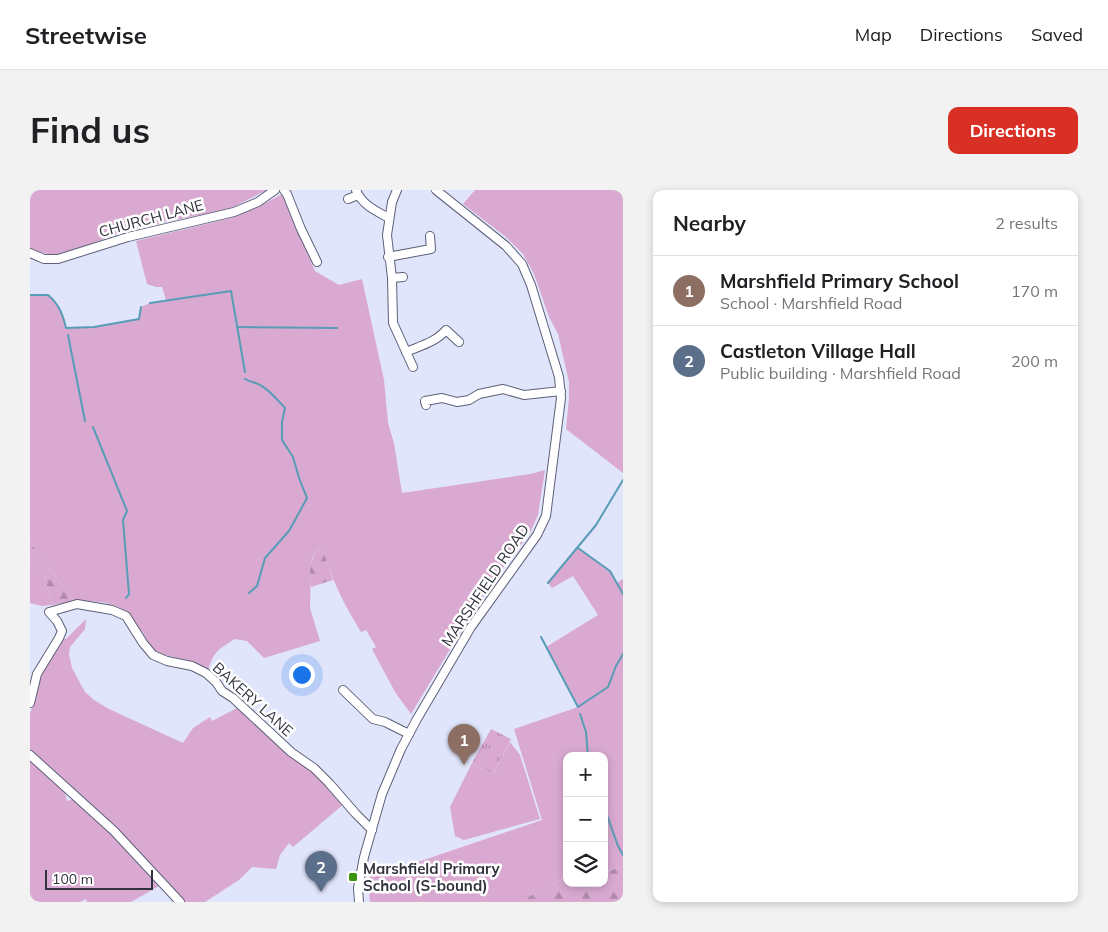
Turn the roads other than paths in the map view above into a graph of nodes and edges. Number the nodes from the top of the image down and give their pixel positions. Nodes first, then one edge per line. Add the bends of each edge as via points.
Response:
1 (275, 190) edge
2 (284, 190) edge
3 (397, 190) edge
4 (436, 190) edge
5 (357, 193) edge
6 (348, 199) dead end
7 (389, 218) junction
8 (430, 236) dead end
9 (30, 253) edge
10 (388, 257) junction
11 (317, 262) dead end
12 (403, 277) dead end
13 (392, 278) junction
14 (459, 342) dead end
15 (406, 352) junction
16 (413, 367) dead end
17 (561, 391) junction
18 (426, 405) dead end
19 (343, 690) dead end
20 (30, 703) edge
21 (373, 718) junction
22 (367, 725) dead end
23 (409, 734) junction
24 (30, 755) edge
25 (372, 830) junction
26 (180, 902) edge
27 (360, 902) edge

1 - 9 street, CHURCH LANE via 258,202 234,212 128,237 58,259 44,259
2 - 11 street
3 - 7 street
4 - 17 street, MARSHFIELD ROAD via 506,246 522,264
5 - 6 street
5 - 7 street via 367,206
7 - 10 street
8 - 10 street via 431,249
10 - 13 street
12 - 13 street
13 - 15 street via 393,323
14 - 15 street via 446,330 432,342
15 - 16 street
17 - 18 street via 524,395 503,389 457,402 442,398 425,401
17 - 23 street, MARSHFIELD ROAD via 546,516 537,535 471,627
19 - 21 street
20 - 25 street, BAKERY LANE via 37,674 62,630 49,612 77,604 112,610 126,616 153,655 206,673 222,692 314,768
21 - 22 street
21 - 23 street
23 - 25 street, MARSHFIELD ROAD via 382,794
24 - 26 street via 114,831
25 - 27 street, MARSHFIELD ROAD via 360,871

